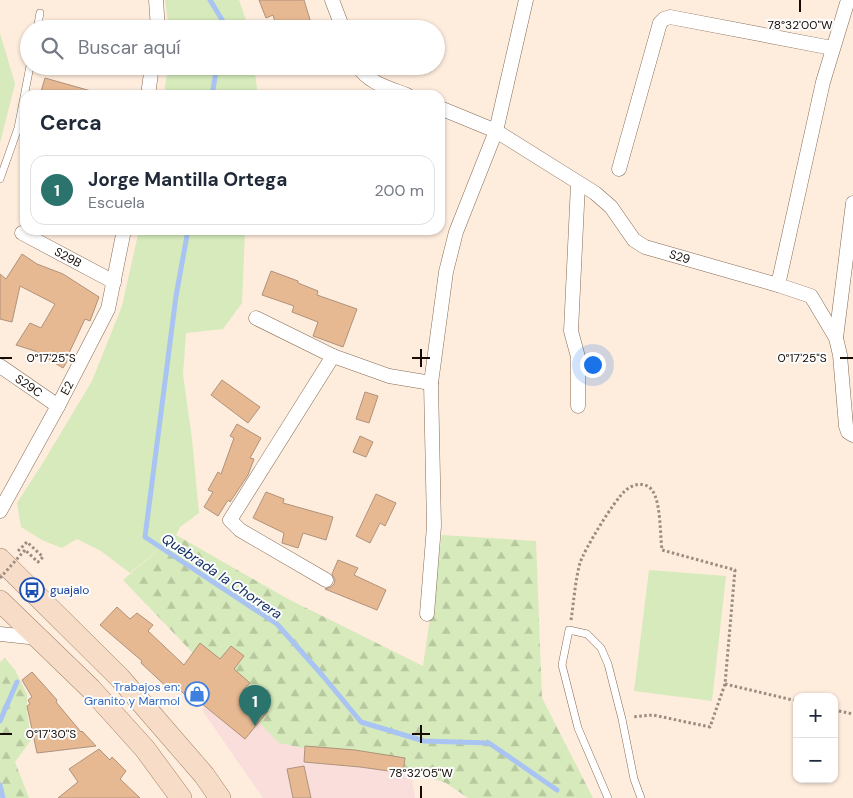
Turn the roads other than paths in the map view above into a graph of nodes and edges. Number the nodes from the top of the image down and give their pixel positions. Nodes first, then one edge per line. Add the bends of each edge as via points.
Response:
1 (156, 0) edge
2 (332, 0) edge
3 (526, 0) edge
4 (848, 0) edge
5 (40, 13) dead end
6 (39, 20) edge
7 (157, 20) edge
8 (340, 20) edge
9 (832, 48) junction
10 (28, 75) edge
11 (151, 75) edge
12 (364, 75) edge
13 (25, 90) edge
14 (149, 90) edge
15 (394, 90) edge
16 (445, 110) edge
17 (20, 118) edge
18 (496, 131) junction
19 (619, 169) dead end
20 (0, 179) edge
21 (578, 184) junction
22 (853, 203) edge
23 (26, 235) edge
24 (123, 235) edge
25 (114, 282) junction
26 (778, 285) junction
27 (256, 318) dead end
28 (836, 338) junction
29 (333, 356) junction
30 (0, 366) edge
31 (431, 383) junction
32 (58, 406) junction
33 (578, 406) dead end
34 (853, 435) edge
35 (0, 511) edge
36 (0, 559) edge
37 (326, 580) dead end
38 (0, 601) edge
39 (427, 614) dead end
40 (0, 634) edge
41 (38, 638) junction
42 (181, 798) edge
43 (220, 798) edge
44 (608, 798) edge
45 (641, 798) edge

1 - 7 street
2 - 8 street
3 - 18 street
4 - 9 street
5 - 6 lane
9 - 19 street via 670,17 664,19 660,23
9 - 26 street
10 - 13 lane
11 - 14 street
12 - 15 street
16 - 18 street, S29
17 - 20 lane
18 - 21 street, S29
18 - 31 street via 456,232 446,272
21 - 26 street, S29 via 611,207 634,240 645,248
21 - 33 street via 571,331 578,357
22 - 28 street
23 - 25 street, S29B
24 - 25 street, E2
25 - 32 street, E2 via 108,309
26 - 28 street, S29 via 811,296
27 - 29 street
28 - 34 street, S29 via 846,426
29 - 31 street via 388,376
29 - 37 street via 230,520 240,530
30 - 32 street, S29C
31 - 39 street via 434,526
32 - 35 street, E2
36 - 43 main road via 120,678
38 - 41 main road
40 - 41 street
41 - 42 main road via 91,689 145,749
44 - 45 lane via 578,728 562,665 569,630 587,634 601,648 608,664

